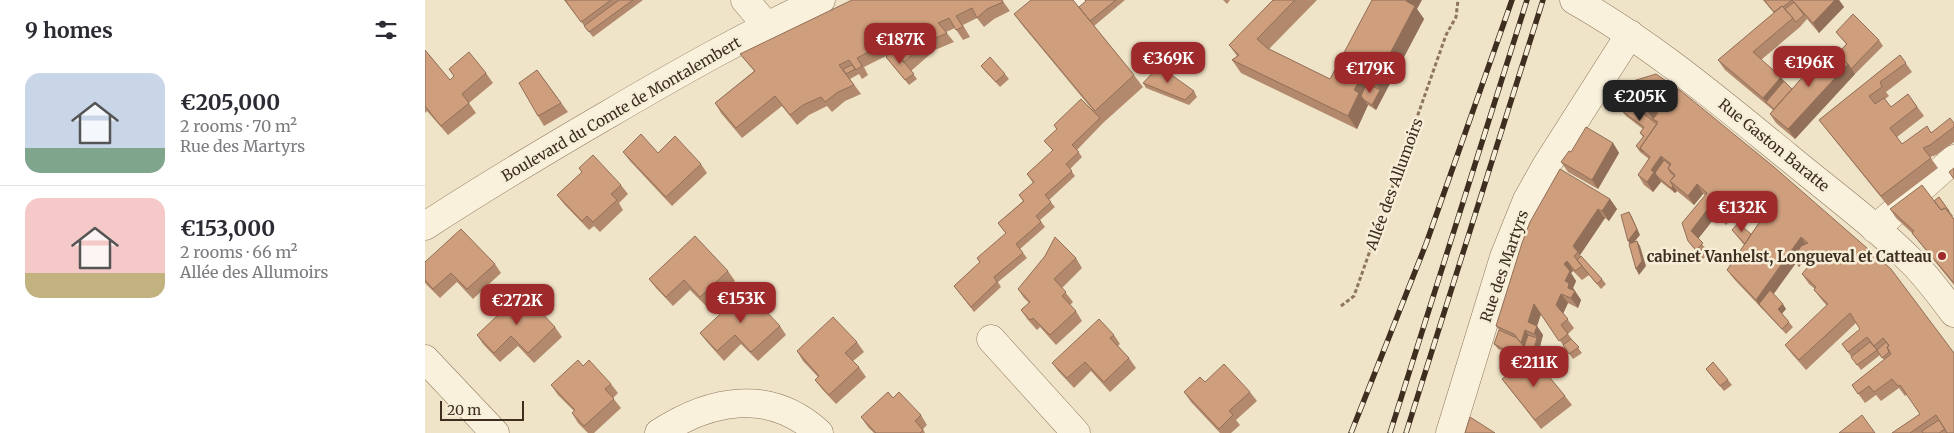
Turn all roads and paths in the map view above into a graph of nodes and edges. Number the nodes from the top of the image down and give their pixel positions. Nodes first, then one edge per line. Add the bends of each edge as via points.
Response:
1 (745, 0) edge
2 (821, 0) edge
3 (1458, 0) edge
4 (1574, 0) edge
5 (766, 25) junction
6 (1630, 34) junction
7 (1954, 159) edge
8 (425, 226) edge
9 (1875, 229) junction
10 (1341, 306) dead end
11 (1954, 313) edge
12 (991, 339) dead end
13 (425, 359) edge
14 (495, 433) edge
15 (659, 433) edge
16 (819, 433) edge
17 (1076, 433) edge
18 (1450, 433) edge

1 - 5 street
2 - 5 street, Boulevard du Comte de Montalembert
3 - 10 path, Allée des Allumoirs via 1456,17 1446,35 1354,296
4 - 6 street, Rue Gaston Baratte
5 - 8 street, Boulevard du Comte de Montalembert via 555,145
6 - 9 street, Rue Gaston Baratte via 1694,80
6 - 18 street, Rue des Martyrs via 1546,166 1520,215 1503,257
7 - 9 street
9 - 11 street, Rue Gaston Baratte via 1912,262
12 - 17 street
13 - 14 street
15 - 16 street via 711,407 754,403 791,412

